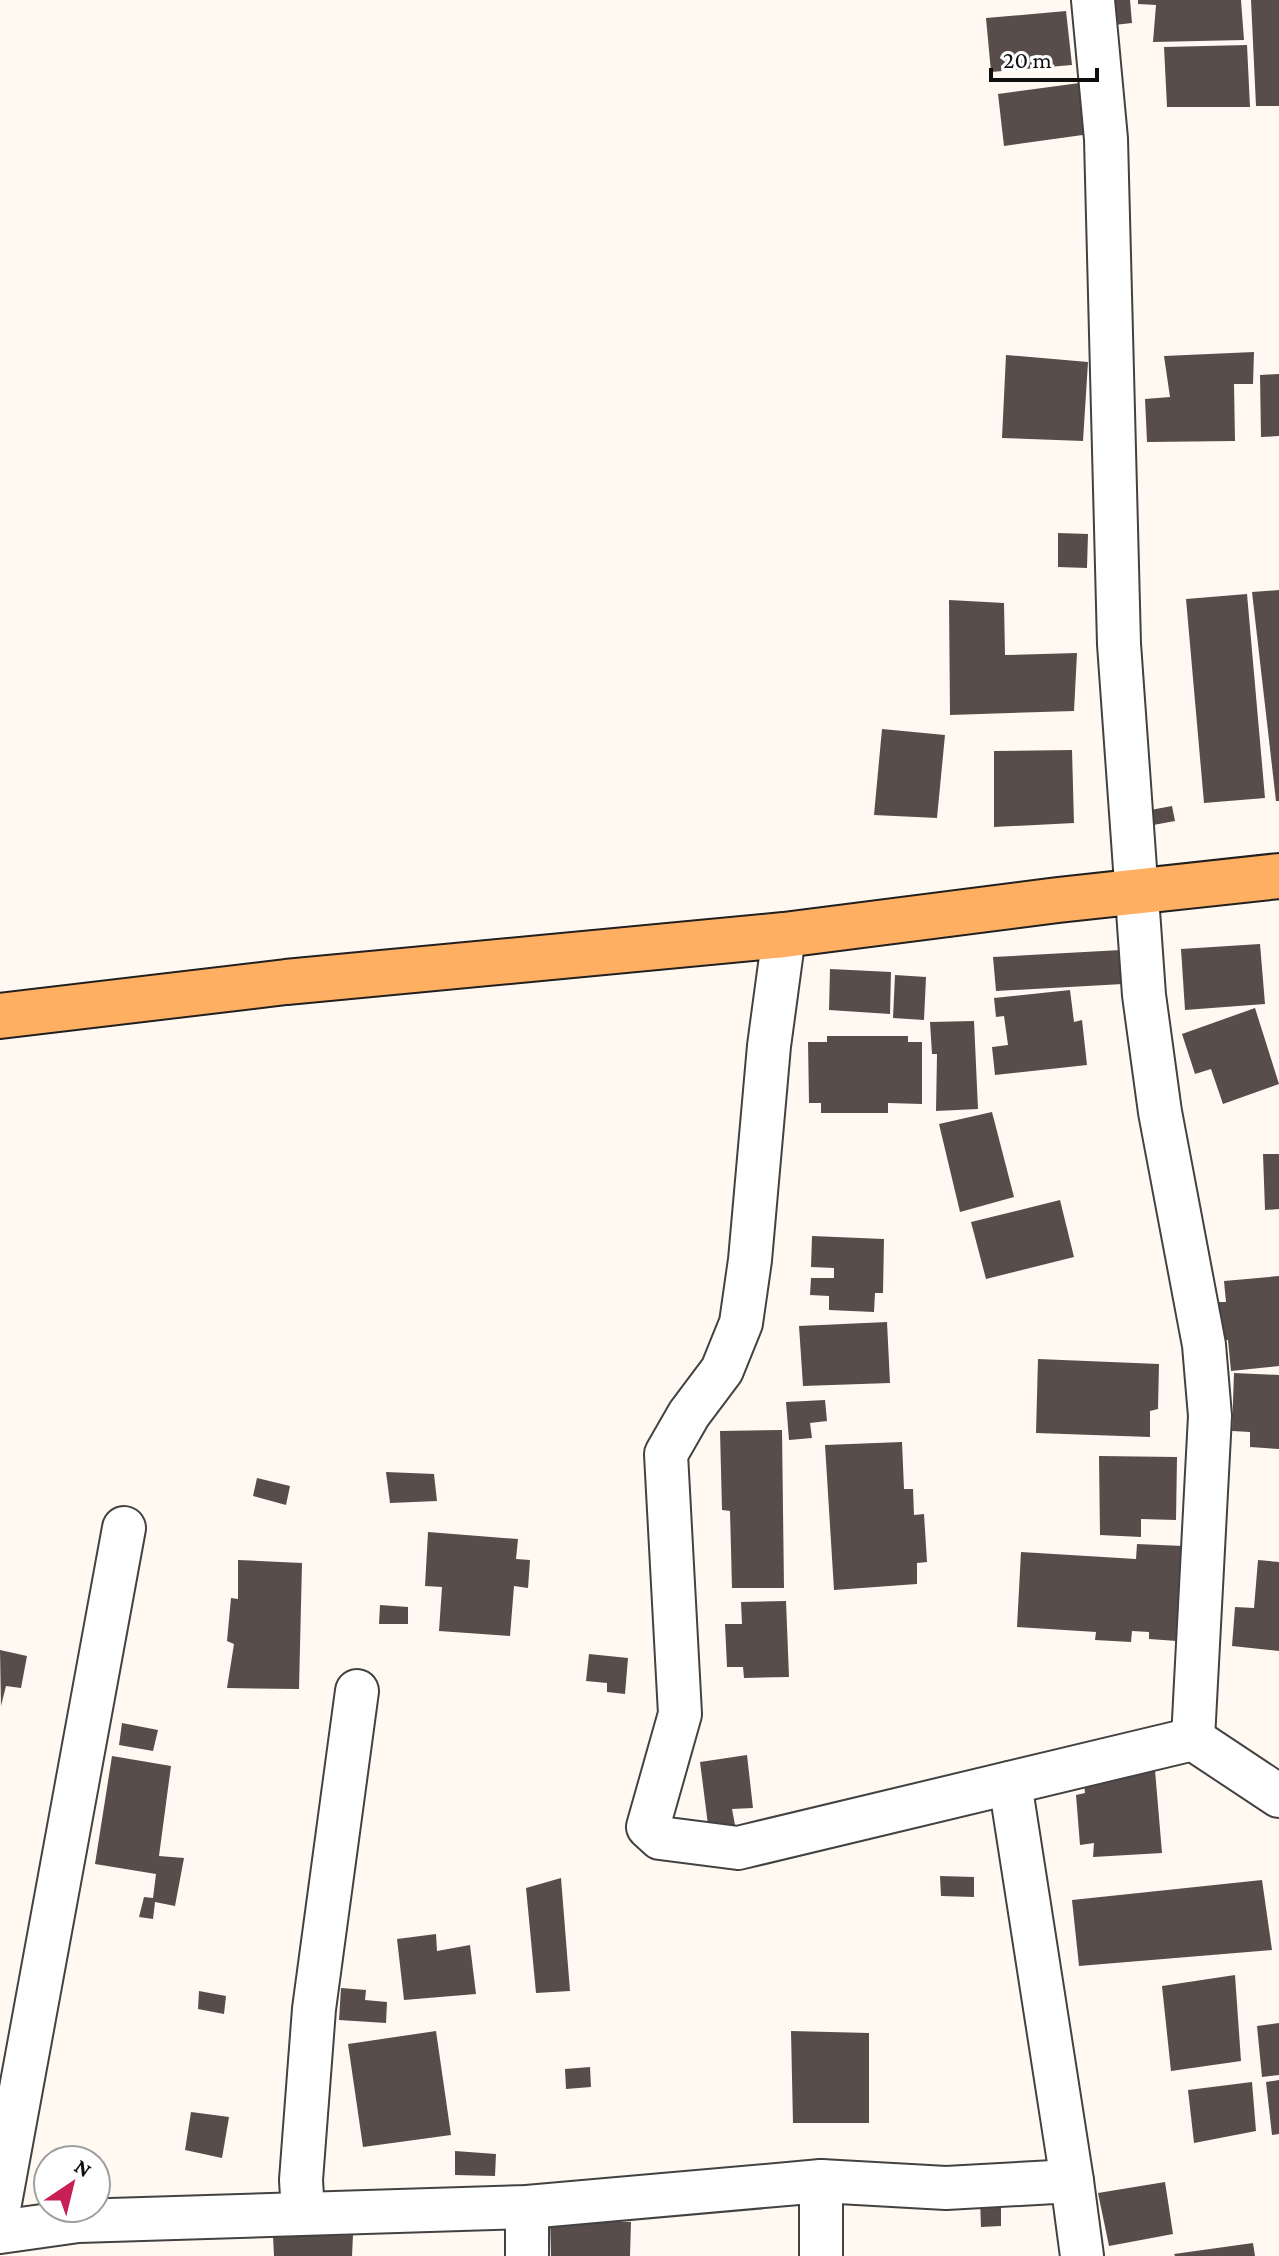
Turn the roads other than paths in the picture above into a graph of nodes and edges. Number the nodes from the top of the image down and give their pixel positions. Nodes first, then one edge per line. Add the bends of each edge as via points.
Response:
1 (1093, 0) edge
2 (1279, 876) edge
3 (1139, 893) junction
4 (784, 935) junction
5 (0, 1016) edge
6 (124, 1528) dead end
7 (357, 1691) dead end
8 (1193, 1739) junction
9 (1010, 1783) junction
10 (1279, 1796) edge
11 (821, 2181) junction
12 (1072, 2181) junction
13 (0, 2203) edge
14 (527, 2207) junction
15 (303, 2213) junction
16 (0, 2232) edge
17 (527, 2256) edge
18 (821, 2256) edge
19 (1082, 2256) edge

1 - 3 street via 1106,139 1119,644
2 - 3 main road
3 - 4 main road
3 - 8 street via 1151,1053 1204,1345 1210,1416
4 - 5 main road via 302,980
4 - 9 street via 741,1323 722,1370 666,1454 680,1714 648,1827 660,1838 738,1848
6 - 13 street
7 - 15 street via 314,2009
8 - 9 street
8 - 10 street
9 - 12 street
11 - 12 street via 946,2188
11 - 14 street
11 - 18 street
12 - 19 street
14 - 15 street
14 - 17 street
15 - 16 street via 78,2221

